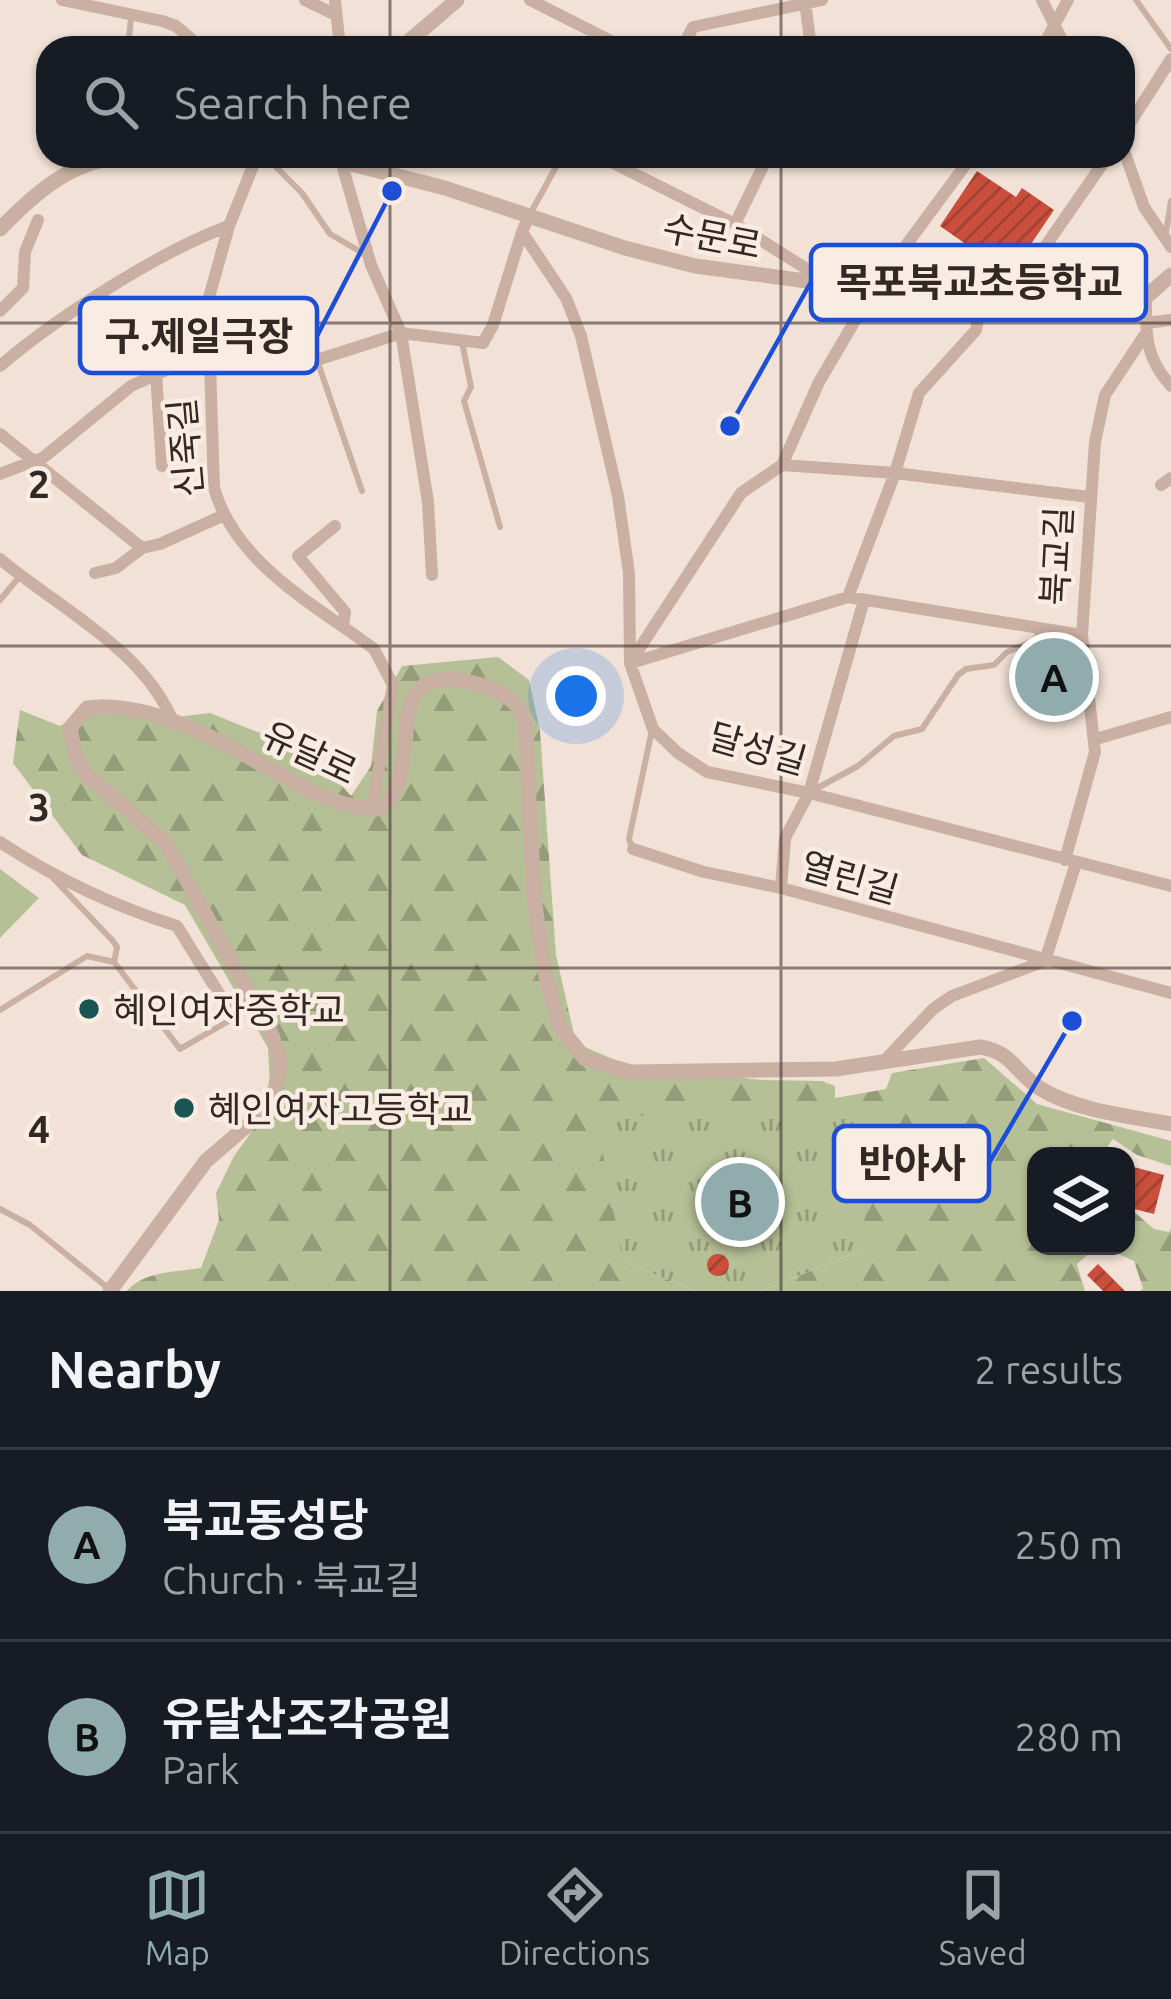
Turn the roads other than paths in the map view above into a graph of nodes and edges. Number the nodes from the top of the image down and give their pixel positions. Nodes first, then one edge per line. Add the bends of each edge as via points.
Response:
1 (62, 0) edge
2 (139, 0) edge
3 (305, 0) edge
4 (334, 0) edge
5 (457, 0) edge
6 (530, 0) edge
7 (822, 0) edge
8 (1042, 0) edge
9 (1068, 0) edge
10 (1136, 0) edge
11 (805, 2) edge
12 (132, 14) junction
13 (337, 15) junction
14 (1054, 28) junction
15 (129, 36) edge
16 (188, 36) edge
17 (339, 36) edge
18 (415, 36) edge
19 (601, 36) edge
20 (688, 36) edge
21 (809, 36) edge
22 (1049, 36) edge
23 (1059, 36) edge
24 (1171, 49) edge
25 (1171, 59) edge
26 (1135, 115) edge
27 (75, 168) edge
28 (256, 168) edge
29 (277, 168) edge
30 (343, 168) edge
31 (371, 168) edge
32 (556, 168) edge
33 (637, 168) edge
34 (762, 168) edge
35 (963, 168) edge
36 (1100, 168) edge
37 (1130, 168) edge
38 (1171, 201) edge
39 (38, 220) dead end
40 (526, 224) junction
41 (735, 224) junction
42 (229, 226) junction
43 (0, 229) edge
44 (1168, 243) edge
45 (368, 256) junction
46 (1171, 274) edge
47 (831, 285) junction
48 (873, 290) junction
49 (1010, 297) junction
50 (1146, 297) junction
51 (983, 298) junction
52 (0, 310) edge
53 (1171, 320) edge
54 (1145, 329) junction
55 (401, 333) junction
56 (462, 342) junction
57 (208, 351) junction
58 (316, 360) junction
59 (0, 366) edge
60 (156, 373) junction
61 (1171, 386) edge
62 (0, 434) edge
63 (32, 461) junction
64 (782, 465) junction
65 (162, 466) dead end
66 (896, 472) junction
67 (0, 474) edge
68 (362, 491) dead end
69 (1089, 497) junction
70 (222, 516) junction
71 (335, 526) dead end
72 (500, 527) dead end
73 (142, 548) junction
74 (0, 559) edge
75 (95, 573) dead end
76 (432, 575) dead end
77 (20, 576) junction
78 (848, 597) junction
79 (0, 600) edge
80 (864, 600) junction
81 (344, 626) junction
82 (1042, 629) junction
83 (1082, 635) junction
84 (630, 663) junction
85 (1171, 717) edge
86 (174, 724) junction
87 (652, 729) junction
88 (1096, 739) junction
89 (809, 793) junction
90 (372, 809) junction
91 (0, 842) edge
92 (633, 849) joint
93 (1070, 861) junction
94 (41, 867) junction
95 (1171, 886) edge
96 (781, 888) junction
97 (1045, 961) junction
98 (114, 962) junction
99 (1171, 993) edge
100 (0, 1010) edge
101 (234, 1018) joint
102 (883, 1062) junction
103 (1171, 1124) edge
104 (0, 1209) edge
105 (111, 1290) edge

1 - 12 street
2 - 12 street
3 - 13 street
4 - 13 street
5 - 18 street
6 - 19 street
7 - 11 street
8 - 14 street
9 - 14 street
10 - 24 lane
11 - 20 street via 693,27
11 - 21 street
12 - 15 lane
12 - 16 street
13 - 17 street
14 - 22 street
14 - 23 street
25 - 26 street
27 - 43 street
28 - 42 street, 신죽길
29 - 45 lane via 330,233
30 - 45 street
31 - 40 street, 수문로 via 445,188
32 - 40 lane
33 - 41 street
34 - 41 street
35 - 48 street
36 - 49 street
37 - 44 street
38 - 44 lane
39 - 52 street via 23,288
40 - 47 street, 수문로 via 669,261
40 - 56 street via 493,325 483,343
40 - 84 street via 581,336 618,496
41 - 47 street
42 - 57 street, 신죽길 via 208,301
42 - 59 street via 134,274
45 - 55 street
46 - 50 street
47 - 48 street, 수문로
48 - 51 street, 수문로
48 - 64 street
49 - 50 street, 수문로
49 - 51 street, 수문로
50 - 54 street
51 - 66 street via 976,330 919,393
53 - 54 street
54 - 61 street
54 - 69 street, 북교길 via 1105,395
55 - 56 street
55 - 58 street
55 - 76 street
56 - 72 lane via 472,387 464,400
57 - 58 street via 253,348
57 - 60 street
57 - 70 street, 신죽길 via 212,472
58 - 68 lane
60 - 63 street
60 - 65 street
62 - 63 street
63 - 67 street
63 - 73 street
64 - 66 street
64 - 84 street via 741,493
66 - 69 street
66 - 78 street
69 - 83 street, 북교길
70 - 73 street
70 - 81 street, 신죽길 via 251,556
71 - 81 street via 298,556 344,612
73 - 75 street
74 - 77 street
77 - 79 lane
77 - 86 street via 130,659 163,696
78 - 80 street
78 - 84 street
80 - 82 street
80 - 89 street
81 - 90 street, 신죽길 via 374,649 393,685
82 - 83 street
82 - 89 lane via 994,665 958,675 922,729 894,736
83 - 88 street, 북교길
84 - 87 street
85 - 88 street
86 - 90 street, 유달로 via 329,801
86 - 105 street, 유달로 via 114,705 87,708 74,719 70,740 87,775 166,843 281,1064 271,1106 206,1161
87 - 89 street, 달성길 via 707,772
87 - 92 lane, 열린길 via 628,839
88 - 93 street, 북교길
89 - 93 street, 달성길
89 - 96 street via 781,852
90 - 102 street, 유달로 via 394,797 401,780 405,730 422,687 447,676 491,688 520,707 525,722 544,968 559,1026 585,1059 631,1072 836,1070
91 - 94 street
92 - 96 street, 열린길
93 - 95 street, 달성길
93 - 97 street, 북교길
94 - 98 lane via 112,940
94 - 101 street via 177,926
96 - 97 street, 열린길
97 - 99 street, 열린길
97 - 102 street via 952,996
98 - 100 lane via 87,956
98 - 101 lane via 180,1049
102 - 103 street, 유달로 via 1001,1050 1039,1088
104 - 105 lane

